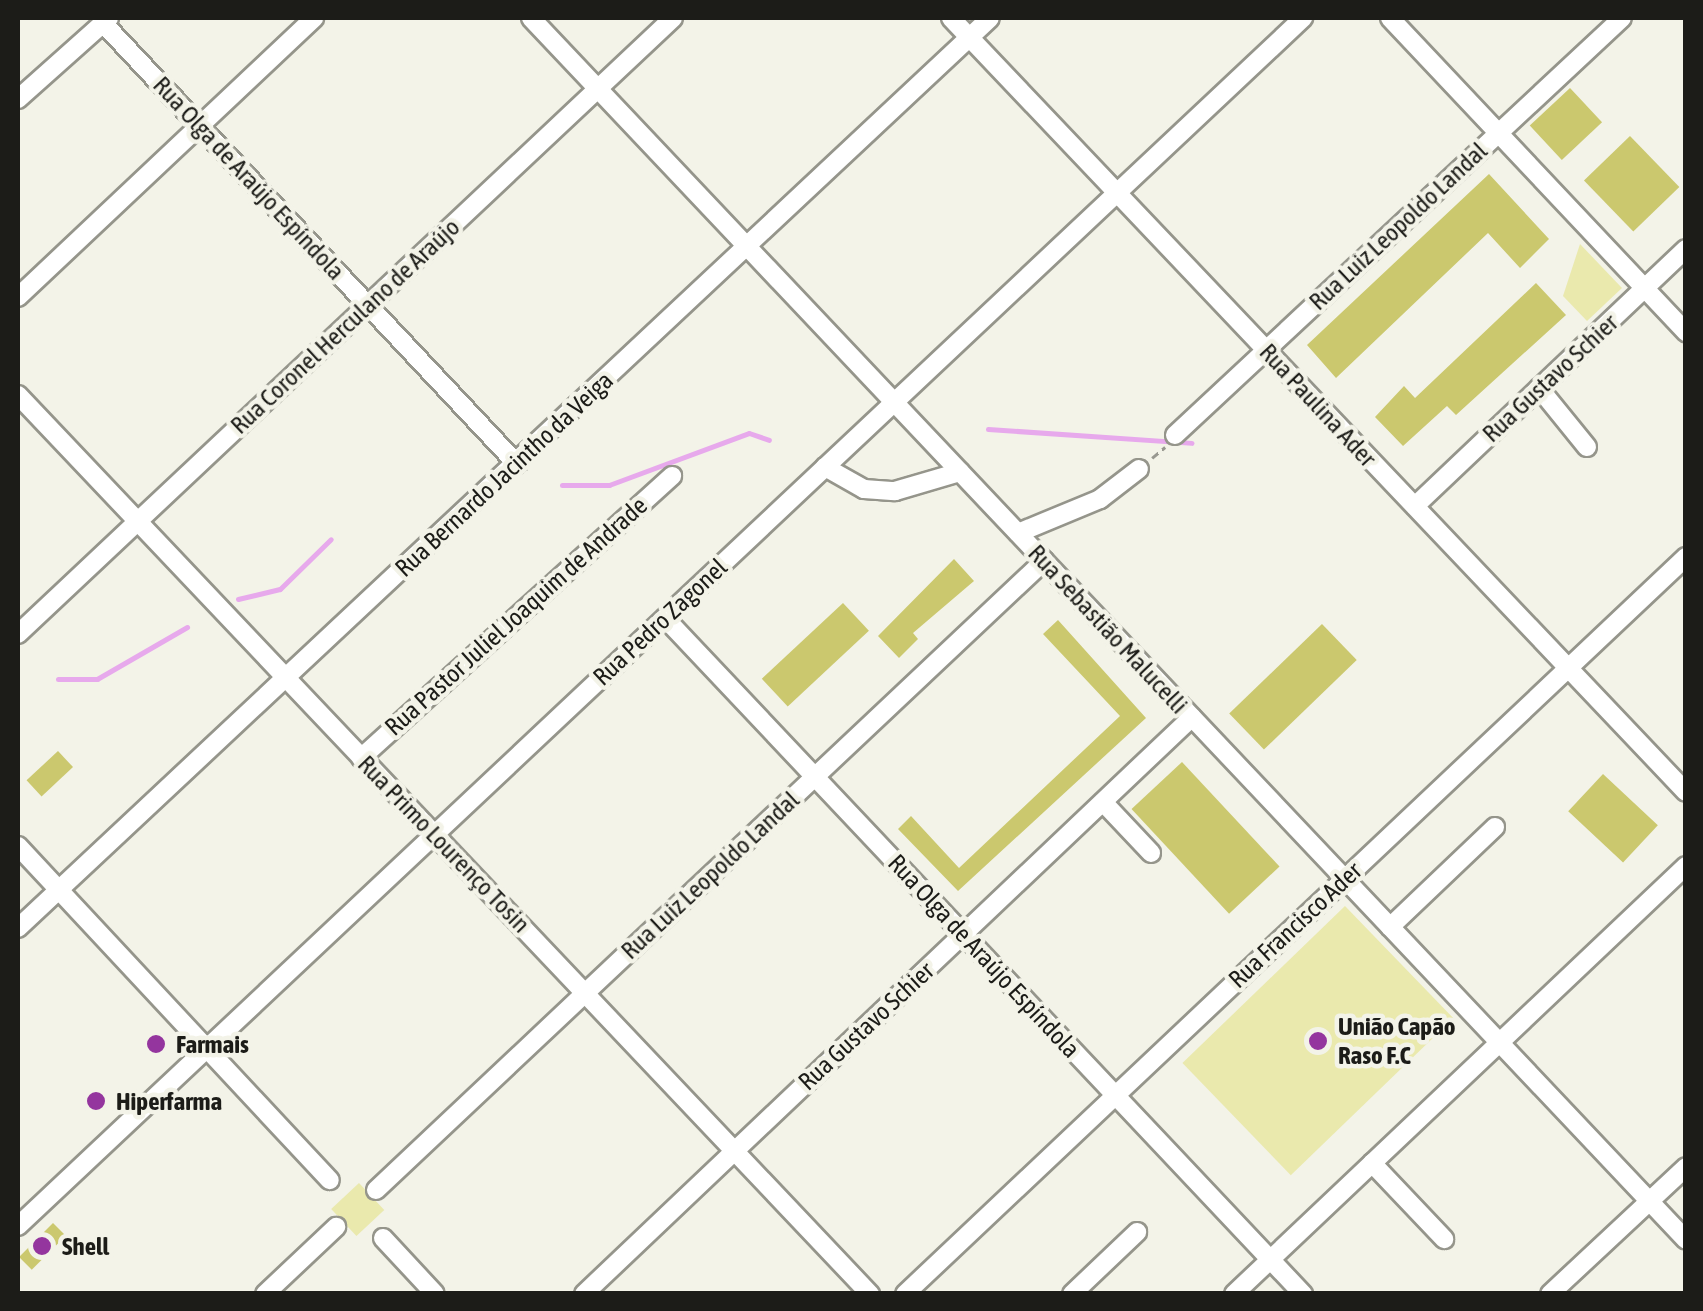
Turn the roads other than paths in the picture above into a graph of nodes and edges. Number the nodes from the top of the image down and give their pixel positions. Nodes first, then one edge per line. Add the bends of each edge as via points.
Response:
1 (314, 18) edge
2 (531, 18) edge
3 (672, 18) edge
4 (951, 18) edge
5 (990, 18) edge
6 (1303, 18) edge
7 (1390, 18) edge
8 (1622, 18) edge
9 (106, 20) edge
10 (969, 37) junction
11 (598, 88) junction
12 (18, 99) edge
13 (200, 125) junction
14 (1498, 133) junction
15 (1117, 193) junction
16 (747, 246) junction
17 (1686, 249) edge
18 (1644, 288) junction
19 (18, 297) edge
20 (368, 304) junction
21 (1686, 332) edge
22 (1266, 350) junction
23 (1539, 388) junction
24 (18, 395) edge
25 (894, 402) junction
26 (1170, 440) road end
27 (1587, 447) dead end
28 (517, 464) junction
29 (825, 467) junction
30 (1139, 469) road end
31 (960, 472) junction
32 (672, 476) dead end
33 (1414, 506) junction
34 (137, 521) junction
35 (1018, 534) junction
36 (1686, 557) edge
37 (1044, 560) junction
38 (665, 618) junction
39 (18, 634) edge
40 (1568, 668) junction
41 (284, 676) junction
42 (1192, 717) junction
43 (362, 758) junction
44 (814, 776) junction
45 (1686, 792) edge
46 (1103, 802) junction
47 (1495, 828) dead end
48 (434, 834) junction
49 (18, 846) edge
50 (1151, 853) dead end
51 (1686, 866) edge
52 (1344, 879) junction
53 (58, 890) junction
54 (1390, 927) junction
55 (18, 928) edge
56 (963, 934) junction
57 (585, 993) junction
58 (1499, 1042) junction
59 (206, 1048) junction
60 (1115, 1095) junction
61 (734, 1151) junction
62 (1372, 1163) junction
63 (1686, 1167) edge
64 (330, 1180) dead end
65 (376, 1190) dead end
66 (1649, 1201) junction
67 (18, 1226) edge
68 (336, 1227) dead end
69 (1138, 1232) dead end
70 (383, 1238) dead end
71 (1444, 1239) dead end
72 (1686, 1240) edge
73 (1270, 1259) junction
74 (266, 1294) edge
75 (435, 1294) edge
76 (584, 1294) edge
77 (870, 1294) edge
78 (905, 1294) edge
79 (1072, 1294) edge
80 (1234, 1294) edge
81 (1302, 1294) edge
82 (1550, 1294) edge

1 - 13 street
2 - 11 street, Rua Sebastião Malucelli
3 - 11 street, Rua Coronel Herculano de Araújo
4 - 10 street, Rua Paulina Ader
5 - 10 street, Rua Bernardo Jacintho da Veiga
6 - 15 street, Rua Pedro Zagonel
7 - 14 street
8 - 14 street, Rua Luiz Leopoldo Landal
9 - 12 street
9 - 13 street, Rua Olga de Araújo Espíndola
10 - 15 street, Rua Paulina Ader
10 - 16 street, Rua Bernardo Jacintho da Veiga
11 - 16 street, Rua Sebastião Malucelli
11 - 20 street, Rua Coronel Herculano de Araújo
13 - 19 street
13 - 20 street, Rua Olga de Araújo Espíndola
14 - 18 street
14 - 22 street, Rua Luiz Leopoldo Landal
15 - 22 street, Rua Paulina Ader
15 - 25 street, Rua Pedro Zagonel
16 - 25 street, Rua Sebastião Malucelli
16 - 28 street, Rua Bernardo Jacintho da Veiga
17 - 18 street, Rua Gustavo Schier
18 - 21 street
18 - 23 street, Rua Gustavo Schier
20 - 28 street, Rua Olga de Araújo Espíndola
20 - 34 street, Rua Coronel Herculano de Araújo
22 - 26 street, Rua Luiz Leopoldo Landal
22 - 33 street, Rua Paulina Ader
23 - 27 street
23 - 33 street, Rua Gustavo Schier
24 - 34 street, Rua Primo Lourenço Tosin
25 - 29 street, Rua Pedro Zagonel
25 - 31 street, Rua Sebastião Malucelli
28 - 41 street, Rua Bernardo Jacintho da Veiga
29 - 31 street via 864,489 896,491
29 - 38 street, Rua Pedro Zagonel
30 - 35 street via 1100,498
31 - 35 street, Rua Sebastião Malucelli
32 - 43 street, Rua Pastor Juliel Joaquim de Andrade
33 - 40 street, Rua Paulina Ader
34 - 39 street, Rua Coronel Herculano de Araújo
34 - 41 street, Rua Primo Lourenço Tosin
35 - 37 street, Rua Sebastião Malucelli
36 - 40 street, Rua Francisco Ader
37 - 42 street, Rua Sebastião Malucelli
37 - 44 street, Rua Luiz Leopoldo Landal
38 - 44 street, Rua Olga de Araújo Espíndola
38 - 48 street, Rua Pedro Zagonel
40 - 45 street, Rua Paulina Ader
40 - 52 street, Rua Francisco Ader
41 - 43 street, Rua Primo Lourenço Tosin
41 - 53 street, Rua Bernardo Jacintho da Veiga
42 - 46 street, Rua Gustavo Schier
42 - 52 street, Rua Sebastião Malucelli
43 - 48 street, Rua Primo Lourenço Tosin
44 - 56 street, Rua Olga de Araújo Espíndola
44 - 57 street, Rua Luiz Leopoldo Landal
46 - 50 street
46 - 56 street, Rua Gustavo Schier
47 - 54 street
48 - 57 street, Rua Primo Lourenço Tosin
48 - 59 street, Rua Pedro Zagonel
49 - 53 street
51 - 58 street
52 - 54 street, Rua Sebastião Malucelli
52 - 60 street, Rua Francisco Ader
53 - 55 street, Rua Bernardo Jacintho da Veiga
53 - 59 street
54 - 58 street, Rua Sebastião Malucelli
56 - 60 street, Rua Olga de Araújo Espíndola
56 - 61 street, Rua Gustavo Schier
57 - 61 street, Rua Primo Lourenço Tosin
57 - 65 street, Rua Luiz Leopoldo Landal
58 - 62 street
58 - 66 street, Rua Sebastião Malucelli
59 - 64 street
59 - 67 street, Rua Pedro Zagonel
60 - 73 street, Rua Olga de Araújo Espíndola
60 - 78 street, Rua Francisco Ader
61 - 76 street, Rua Gustavo Schier
61 - 77 street, Rua Primo Lourenço Tosin
62 - 71 street
62 - 73 street
63 - 66 street
66 - 72 street, Rua Sebastião Malucelli
66 - 82 street
68 - 74 street
69 - 79 street
70 - 75 street
73 - 80 street
73 - 81 street, Rua Olga de Araújo Espíndola

